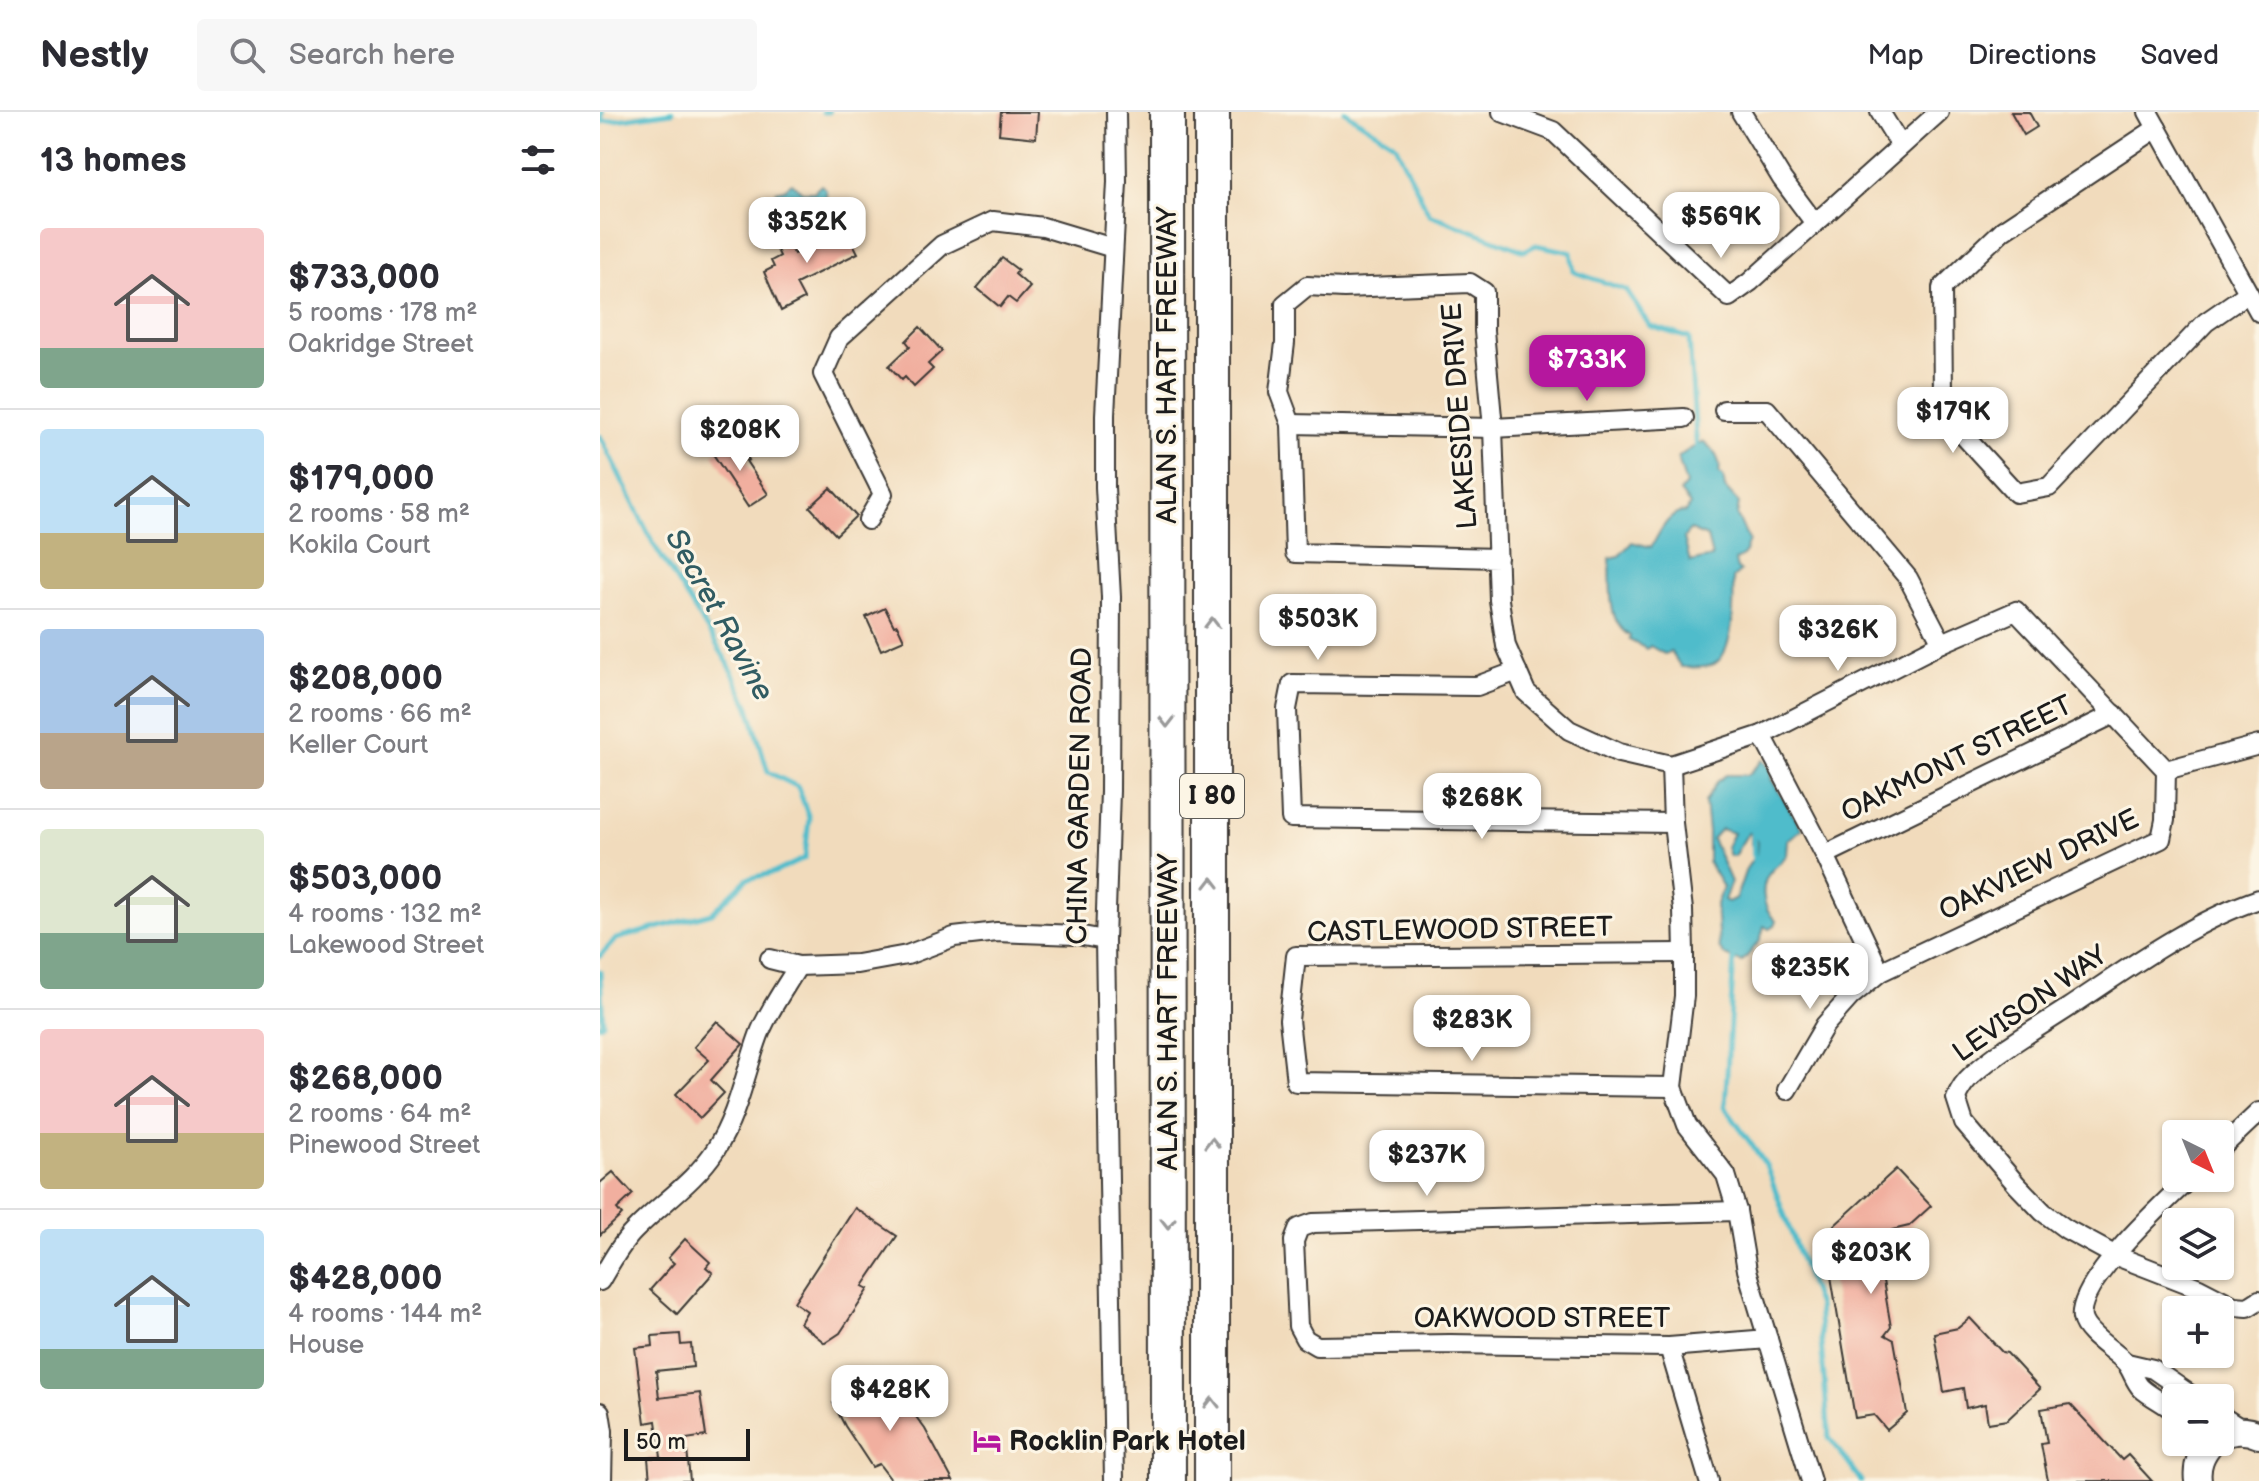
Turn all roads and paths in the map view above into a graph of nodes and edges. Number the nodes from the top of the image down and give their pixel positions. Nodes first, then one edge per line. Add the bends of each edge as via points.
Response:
1 (1116, 112) edge
2 (1167, 112) edge
3 (1212, 112) edge
4 (1502, 112) edge
5 (1741, 112) edge
6 (1880, 112) edge
7 (1939, 112) edge
8 (2153, 120) edge
9 (1901, 146) junction
10 (1814, 222) junction
11 (1113, 248) junction
12 (2248, 293) junction
13 (2259, 312) edge
14 (1724, 410) dead end
15 (1684, 418) dead end
16 (1291, 424) junction
17 (1493, 428) junction
18 (868, 520) dead end
19 (1498, 558) junction
20 (1942, 643) junction
21 (1517, 671) junction
22 (2114, 714) junction
23 (1762, 735) junction
24 (2259, 745) edge
25 (1671, 765) junction
26 (2166, 770) junction
27 (1673, 823) junction
28 (1825, 855) junction
29 (2259, 899) edge
30 (1105, 940) junction
31 (1684, 953) junction
32 (770, 959) dead end
33 (798, 966) junction
34 (1880, 972) junction
35 (1673, 1087) junction
36 (1787, 1090) dead end
37 (2259, 1112) edge
38 (2234, 1136) edge
39 (2175, 1192) edge
40 (1737, 1211) junction
41 (2114, 1255) junction
42 (600, 1281) edge
43 (2259, 1300) edge
44 (1768, 1339) junction
45 (1669, 1347) junction
46 (2127, 1363) junction
47 (2175, 1384) edge
48 (2162, 1403) edge
49 (600, 1412) edge
50 (602, 1481) edge
51 (1114, 1481) edge
52 (1168, 1481) edge
53 (1212, 1481) edge
54 (1709, 1481) edge
55 (1811, 1481) edge

1 - 11 street, CHINA GARDEN ROAD
2 -> 52 highway, ALAN S. HART FREEWAY / I 80
53 -> 3 highway, ALAN S. HART FREEWAY / I 80
4 - 10 street via 1553,131 1729,297
5 - 10 street
6 - 9 street
7 - 9 street
8 - 12 street
8 - 12 street via 2003,230 1942,288 1945,412 2016,493 2049,487 2206,322
9 - 10 street
11 - 18 street via 1043,227 993,221 942,245 839,338 823,374 883,494
11 - 30 street, CHINA GARDEN ROAD via 1105,415 1111,627
12 - 13 street
14 - 20 street via 1767,410 1908,578
15 - 17 street
16 - 17 street
16 - 17 street, LAKESIDE DRIVE via 1279,392 1285,304 1307,286 1470,283 1484,292
16 - 19 street via 1295,553
17 - 19 street, LAKESIDE DRIVE
19 - 21 street, LAKESIDE DRIVE via 1506,646
20 - 22 street via 2016,611
20 - 23 street
21 - 25 street, LAKESIDE DRIVE via 1526,692 1569,730 1619,753
21 - 27 street via 1477,686 1292,684 1287,709 1291,818
22 - 26 street
22 - 28 street, OAKMONT STREET
23 - 25 street
23 - 28 street
24 - 26 street
25 - 27 street
26 - 34 street, OAKVIEW DRIVE via 2161,839
27 - 31 street
28 - 34 street
29 - 41 street, LEVISON WAY via 2162,947 1996,1055 1960,1087 1956,1098 1964,1123 2017,1185 2066,1229
30 - 33 street via 997,932 954,937 907,955 857,964
30 - 51 street, CHINA GARDEN ROAD
31 - 35 street
31 - 35 street, CASTLEWOOD STREET via 1296,956 1289,1020 1296,1082
32 - 33 street
33 - 42 street via 760,1031 732,1118 715,1150 631,1233
34 - 36 street via 1825,1025
35 - 40 street via 1687,1125 1726,1175
37 - 38 street
39 - 41 street
40 - 44 street via 1747,1270
40 - 45 street, OAKWOOD STREET via 1313,1223 1299,1228 1294,1241 1298,1326 1317,1346
41 - 43 street via 2234,1306 2248,1307
41 - 46 street via 2089,1292 2082,1319
44 - 45 street, OAKWOOD STREET
44 - 55 street
45 - 54 street
46 - 47 street via 2153,1369
46 - 48 street via 2139,1386
49 - 50 street

